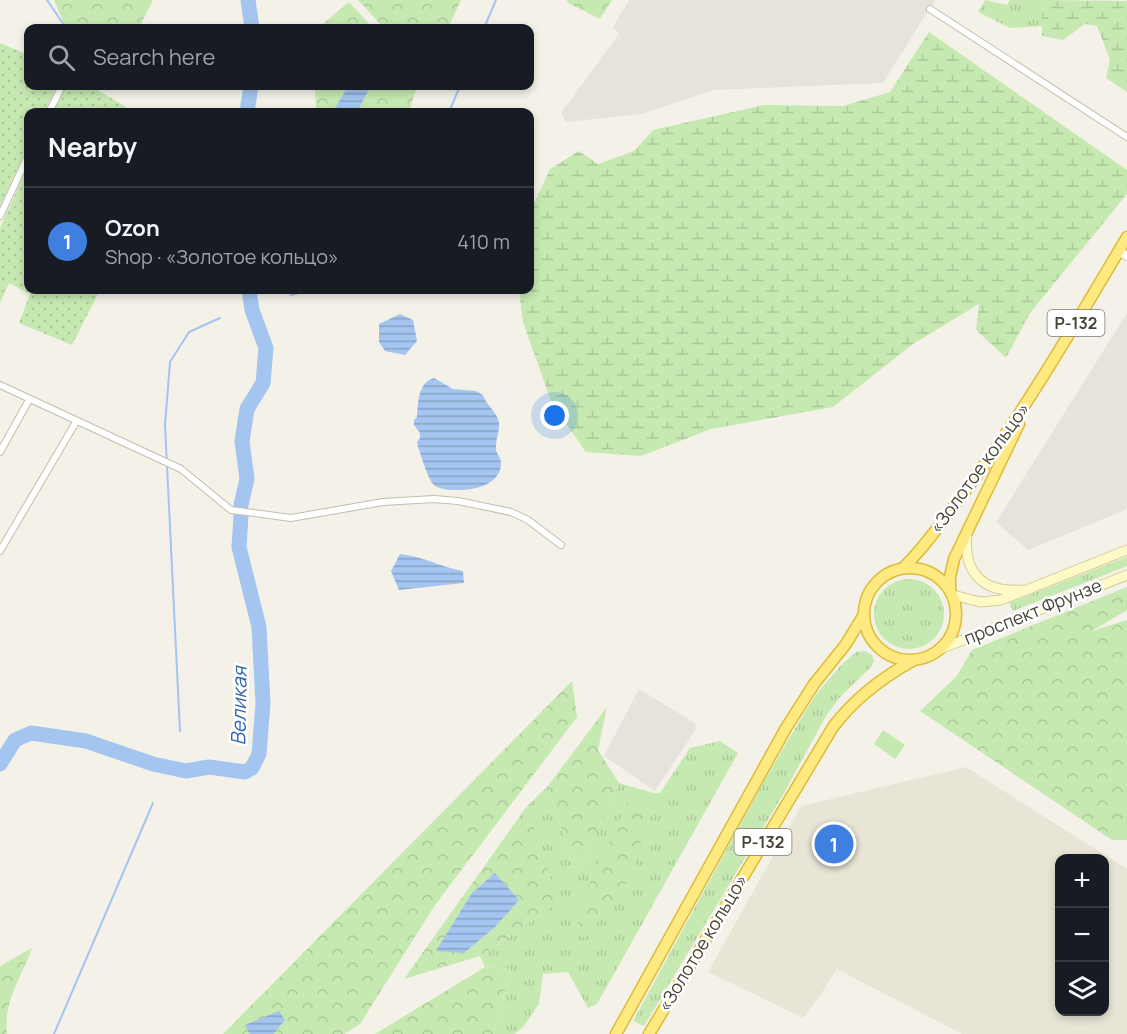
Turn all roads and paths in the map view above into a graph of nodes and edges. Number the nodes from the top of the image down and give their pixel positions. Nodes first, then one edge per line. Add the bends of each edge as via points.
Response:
1 (930, 9) dead end
2 (60, 90) edge
3 (51, 108) edge
4 (1127, 137) edge
5 (24, 165) edge
6 (0, 216) edge
7 (1127, 237) edge
8 (1123, 254) edge
9 (0, 385) edge
10 (1033, 394) junction
11 (29, 400) junction
12 (76, 422) junction
13 (0, 452) edge
14 (967, 532) junction
15 (561, 545) dead end
16 (1127, 549) edge
17 (0, 551) edge
18 (903, 568) junction
19 (1127, 575) edge
20 (1035, 586) junction
21 (951, 593) junction
22 (864, 616) junction
23 (938, 650) junction
24 (914, 660) junction
25 (616, 1034) edge
26 (649, 1034) edge

1 - 4 street
2 - 3 street
5 - 6 street
7 - 8 highway, Р-132
8 - 10 highway, Р-132
9 - 11 street
10 - 14 highway, «Золотое кольцо» / Р-132
10 - 18 highway, «Золотое кольцо» / Р-132 via 931,537
11 - 12 street
11 - 13 street
12 - 15 street via 181,469 236,511 301,518 383,502 458,501 511,512
12 - 17 street
14 - 20 main road via 967,559 982,580 1008,590
14 - 21 highway, «Золотое кольцо» / Р-132 via 952,568
16 - 20 main road, проспект Фрунзе
18 - 21 highway via 929,572 941,579
18 - 22 highway, «Золотое кольцо» / Р-132 via 884,575 874,584 865,602
19 - 23 main road, проспект Фрунзе
20 - 21 main road, проспект Фрунзе via 989,603
21 - 23 highway, «Золотое кольцо» / Р-132 via 956,613 954,627
22 - 24 highway via 867,632 880,649 892,657
22 - 25 highway, «Золотое кольцо» / Р-132 via 814,684 774,749
23 - 24 highway, «Золотое кольцо» / Р-132
24 - 26 highway, «Золотое кольцо» / Р-132 via 870,688 833,727

